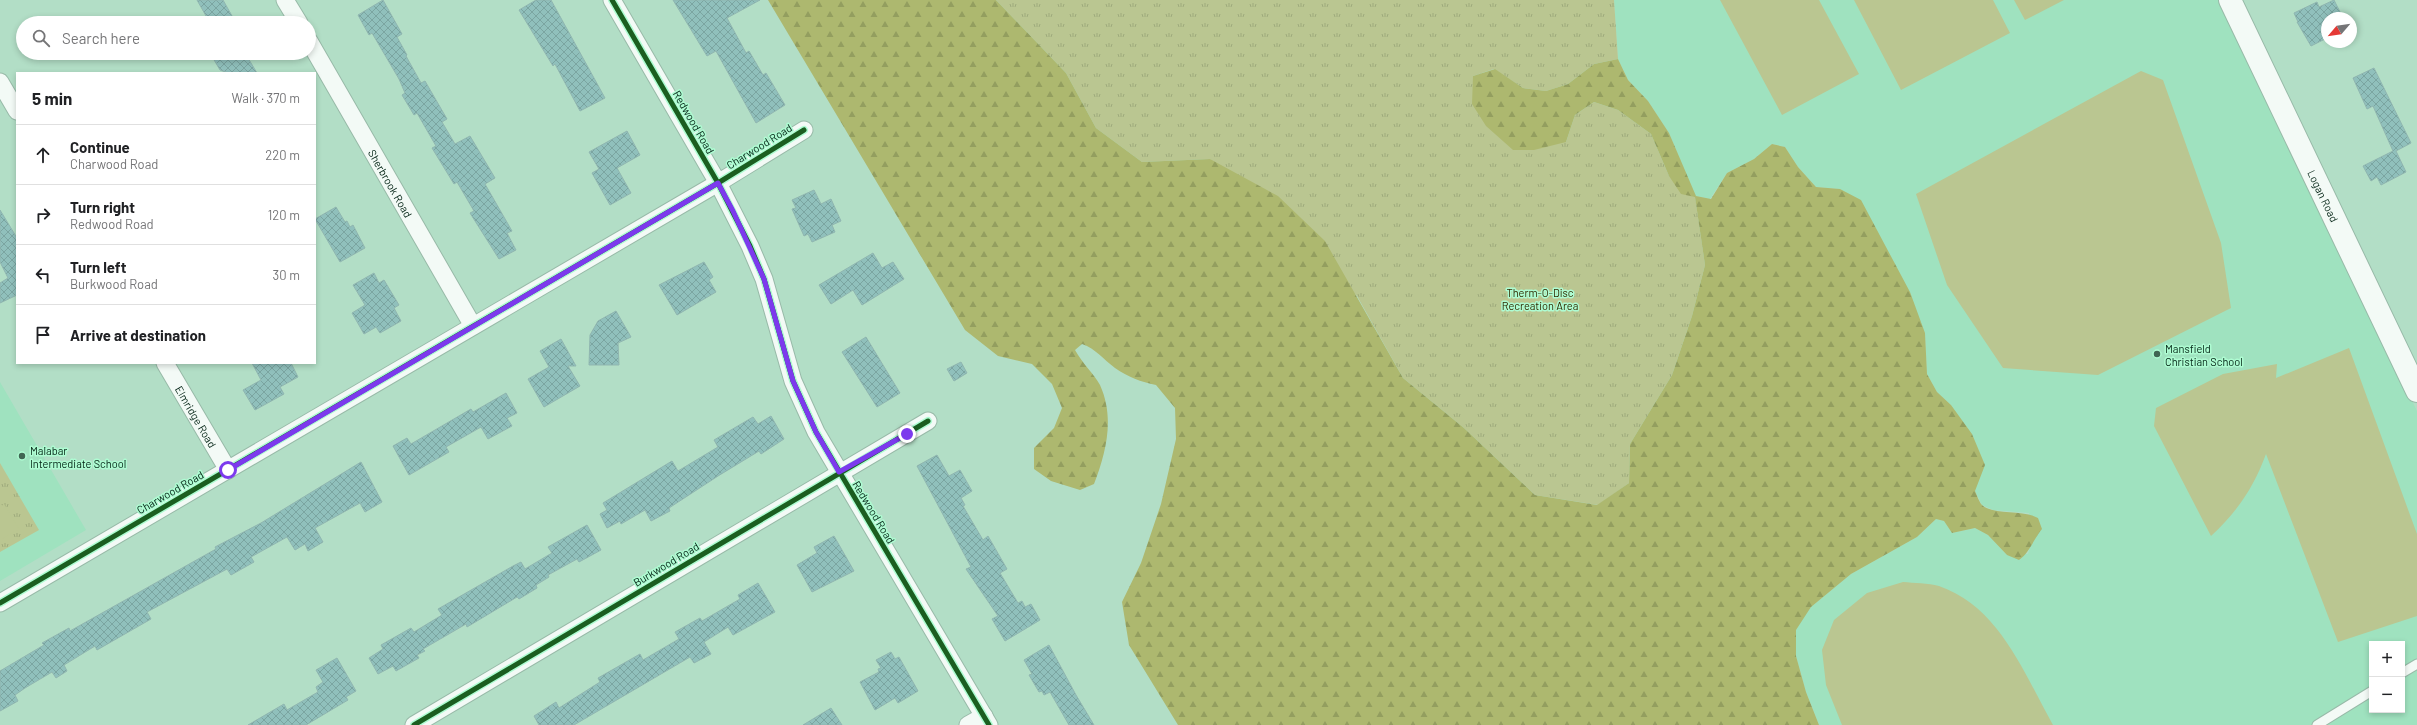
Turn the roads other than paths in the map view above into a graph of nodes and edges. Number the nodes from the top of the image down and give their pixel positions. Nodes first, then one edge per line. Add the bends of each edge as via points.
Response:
1 (285, 0) edge
2 (612, 0) edge
3 (2230, 0) edge
4 (294, 16) edge
5 (316, 53) edge
6 (0, 82) edge
7 (16, 109) edge
8 (804, 130) dead end
9 (718, 183) junction
10 (473, 326) junction
11 (166, 364) edge
12 (2417, 392) edge
13 (928, 421) dead end
14 (228, 470) junction
15 (839, 472) junction
16 (0, 603) edge
17 (2417, 664) edge
18 (2405, 671) edge
19 (2369, 693) edge
20 (986, 720) edge
21 (414, 725) edge
22 (968, 725) edge
23 (2317, 725) edge

1 - 4 street
2 - 9 street, Redwood Road
3 - 12 street, Logan Road
5 - 10 street, Sherbrook Road
6 - 7 street
8 - 9 street, Charwood Road
9 - 10 street, Charwood Road
9 - 15 street, Redwood Road via 764,279 793,381 816,432
10 - 14 street, Charwood Road
11 - 14 street, Elmridge Road
13 - 15 street, Burkwood Road
14 - 16 street, Charwood Road
15 - 20 street, Redwood Road
15 - 21 street, Burkwood Road
17 - 18 lane
19 - 23 lane
20 - 22 street

